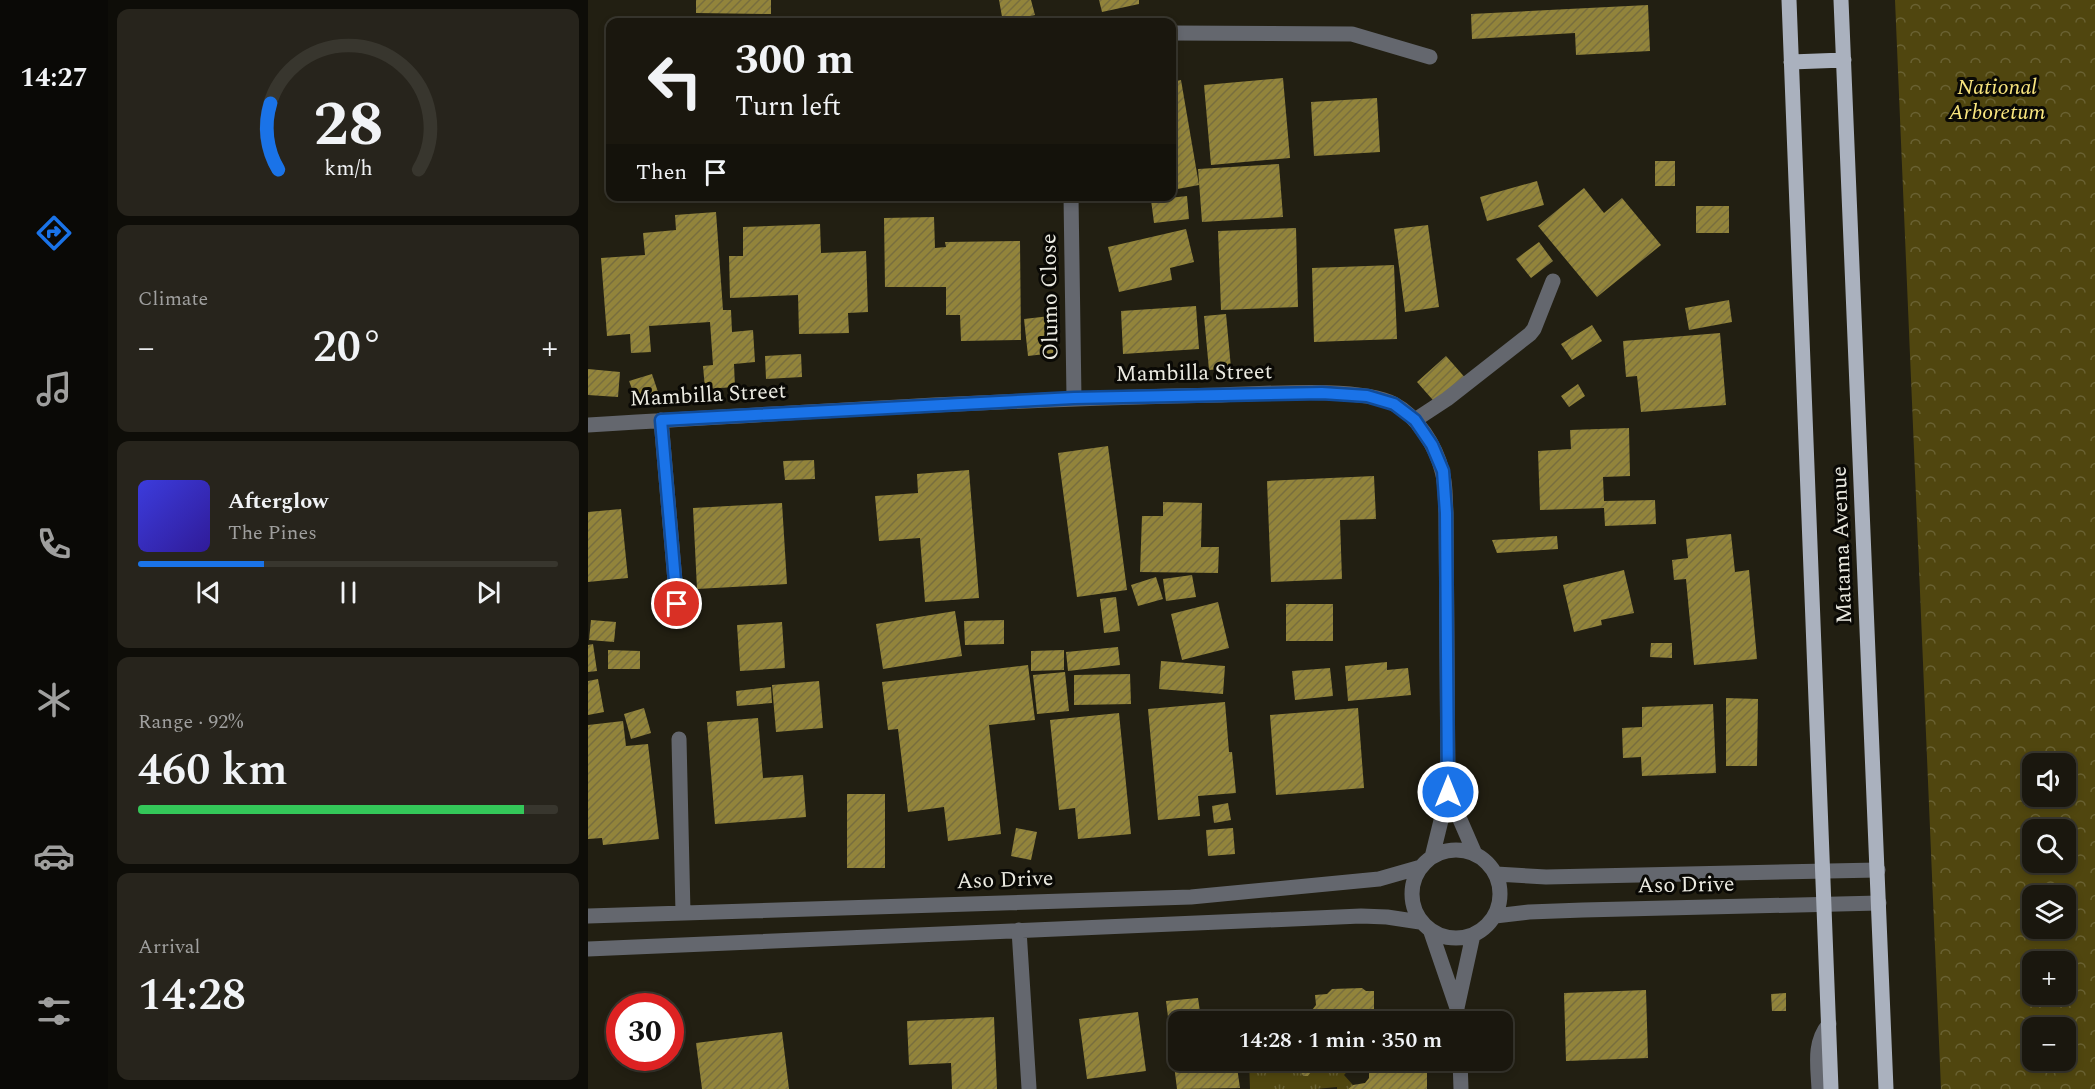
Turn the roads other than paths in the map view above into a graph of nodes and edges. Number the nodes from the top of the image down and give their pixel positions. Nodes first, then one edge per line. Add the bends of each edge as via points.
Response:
1 (1789, 0) edge
2 (1841, 0) edge
3 (1176, 33) edge
4 (1430, 57) dead end
5 (1844, 60) junction
6 (1791, 62) junction
7 (1071, 201) edge
8 (1553, 281) dead end
9 (1074, 398) junction
10 (661, 420) junction
11 (1415, 420) junction
12 (588, 425) edge
13 (677, 604) dead end
14 (679, 739) dead end
15 (1448, 792) junction
16 (1475, 854) junction
17 (1426, 862) junction
18 (1878, 870) junction
19 (1822, 871) junction
20 (1496, 874) junction
21 (1879, 903) junction
22 (1823, 904) junction
23 (683, 913) junction
24 (588, 916) edge
25 (1495, 916) junction
26 (1426, 927) junction
27 (1019, 930) junction
28 (1473, 935) junction
29 (588, 949) edge
30 (1457, 1011) edge
31 (1459, 1011) edge
32 (1829, 1024) junction
33 (1460, 1071) edge
34 (1029, 1088) edge
35 (1461, 1089) edge
36 (1819, 1089) edge
37 (1832, 1089) edge
38 (1886, 1089) edge

1 - 6 main road, Matama Avenue
2 - 5 main road, Matama Avenue
3 - 4 street via 1352,34
5 - 6 main road
5 - 18 main road, Matama Avenue
6 - 19 main road, Matama Avenue
7 - 9 street, Olumo Close
8 - 11 street via 1530,334
9 - 10 street, Mambilla Street
9 - 11 street, Mambilla Street via 1367,396 1394,404
10 - 12 street, Mambilla Street
10 - 13 street
11 - 15 street, Mambilla Street via 1443,471
14 - 23 street
15 - 16 street
15 - 17 street
16 - 17 street via 1446,851
16 - 20 street
17 - 23 street, Aso Drive via 1379,879 1191,897
17 - 26 street via 1413,880 1411,894 1413,909
18 - 19 street, Aso Drive
18 - 21 main road, Matama Avenue
19 - 20 street, Aso Drive via 1546,877
19 - 22 main road, Matama Avenue
20 - 25 street via 1500,902
21 - 22 street, Aso Drive
21 - 38 main road, Matama Avenue
22 - 25 street, Aso Drive via 1574,910
22 - 32 main road, Matama Avenue
23 - 24 street, Aso Drive
25 - 28 street via 1486,928
26 - 27 street via 1387,917 1361,916
26 - 28 street via 1445,938
26 - 30 street
27 - 29 street
27 - 34 street
28 - 31 street
32 - 36 street via 1818,1045
32 - 37 main road, Matama Avenue
33 - 35 street

